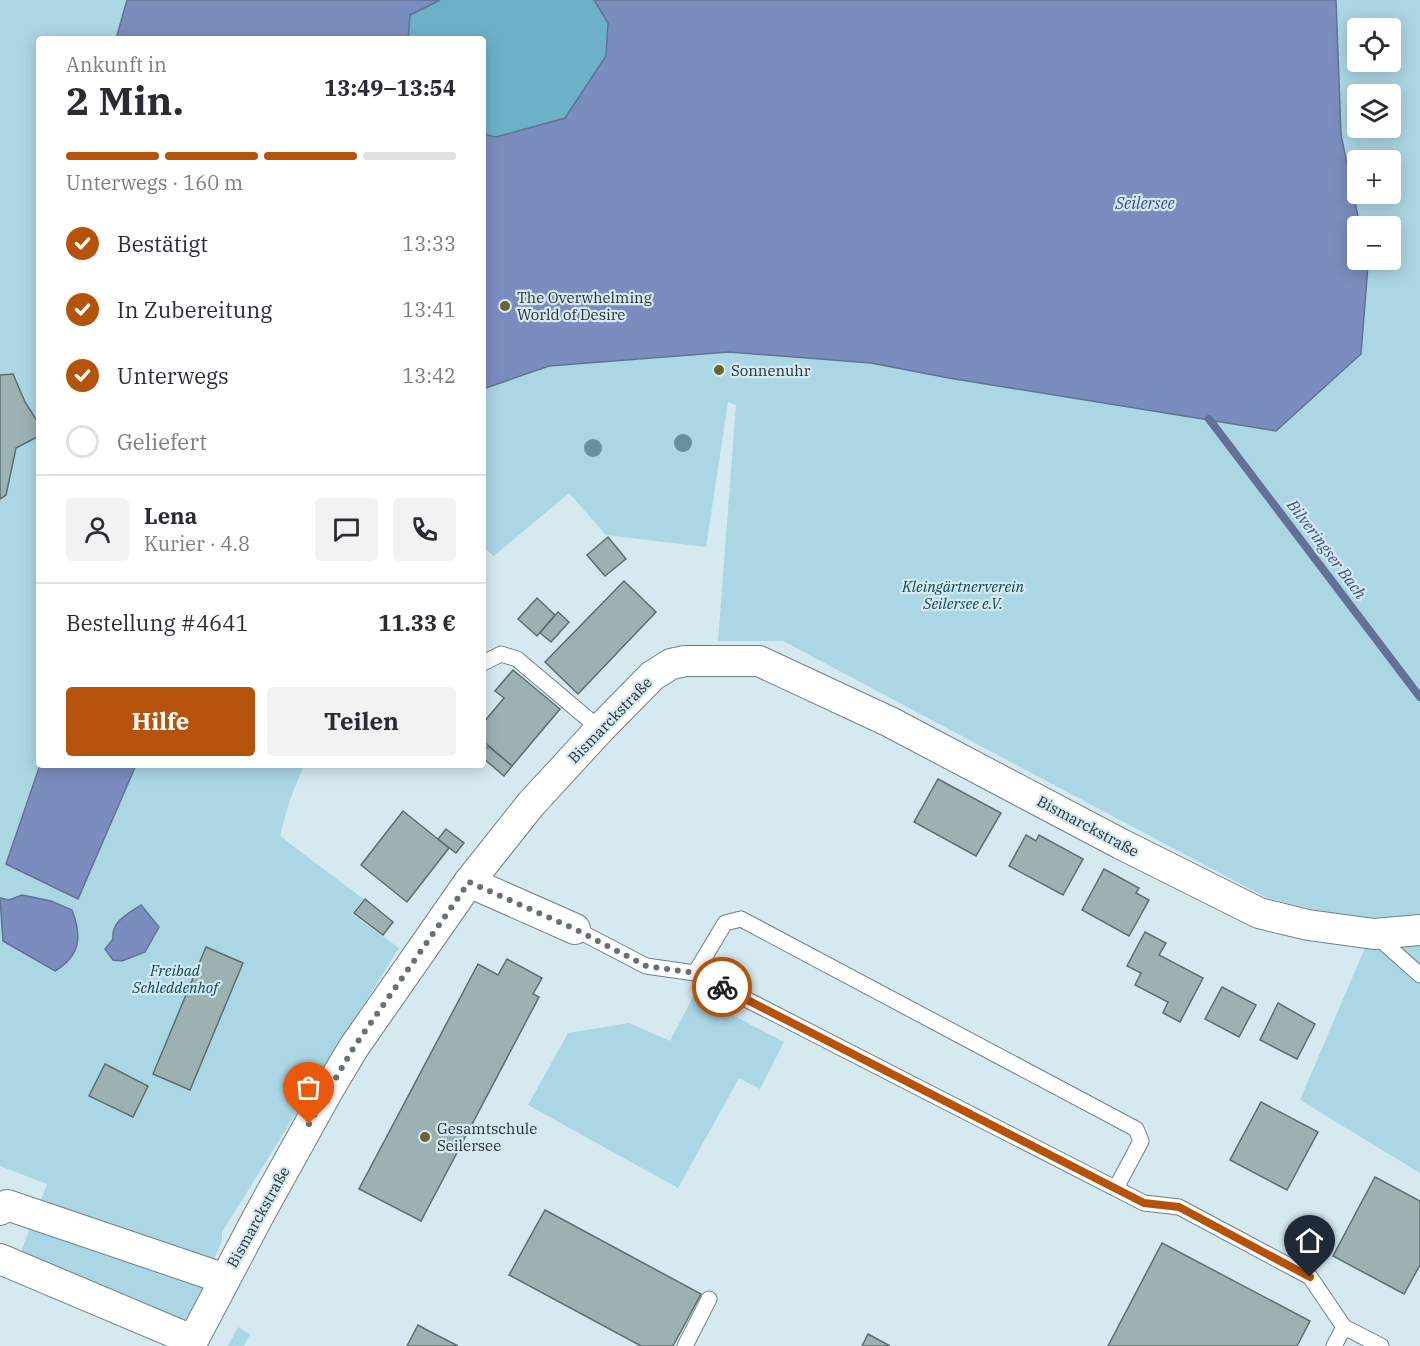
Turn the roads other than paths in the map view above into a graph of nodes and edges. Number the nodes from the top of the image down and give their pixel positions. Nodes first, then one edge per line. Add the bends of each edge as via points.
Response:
1 (486, 662) edge
2 (600, 729) junction
3 (469, 882) junction
4 (575, 929) joint
5 (1420, 930) edge
6 (1374, 934) junction
7 (695, 973) junction
8 (1420, 975) edge
9 (1116, 1188) junction
10 (0, 1210) edge
11 (0, 1259) edge
12 (225, 1279) junction
13 (709, 1299) dead end
14 (1344, 1327) junction
15 (191, 1343) edge
16 (685, 1346) edge
17 (1334, 1346) edge
18 (1381, 1346) edge

1 - 2 lane via 501,654 517,659
2 - 3 street, Bismarckstraße via 531,804
2 - 6 street, Bismarckstraße via 652,676 671,664 759,661 890,722 1259,913 1308,925
3 - 4 street
3 - 12 street, Bismarckstraße via 354,1047
4 - 7 lane via 646,966
5 - 6 street, Bismarckstraße
6 - 8 lane
7 - 9 lane
7 - 9 lane via 725,923 741,919 1136,1129 1141,1141
9 - 14 lane via 1144,1203 1179,1207 1310,1277
10 - 12 street via 7,1205
11 - 15 street, Bismarckstraße
12 - 15 street, Bismarckstraße
13 - 16 lane
14 - 17 lane
14 - 18 lane

